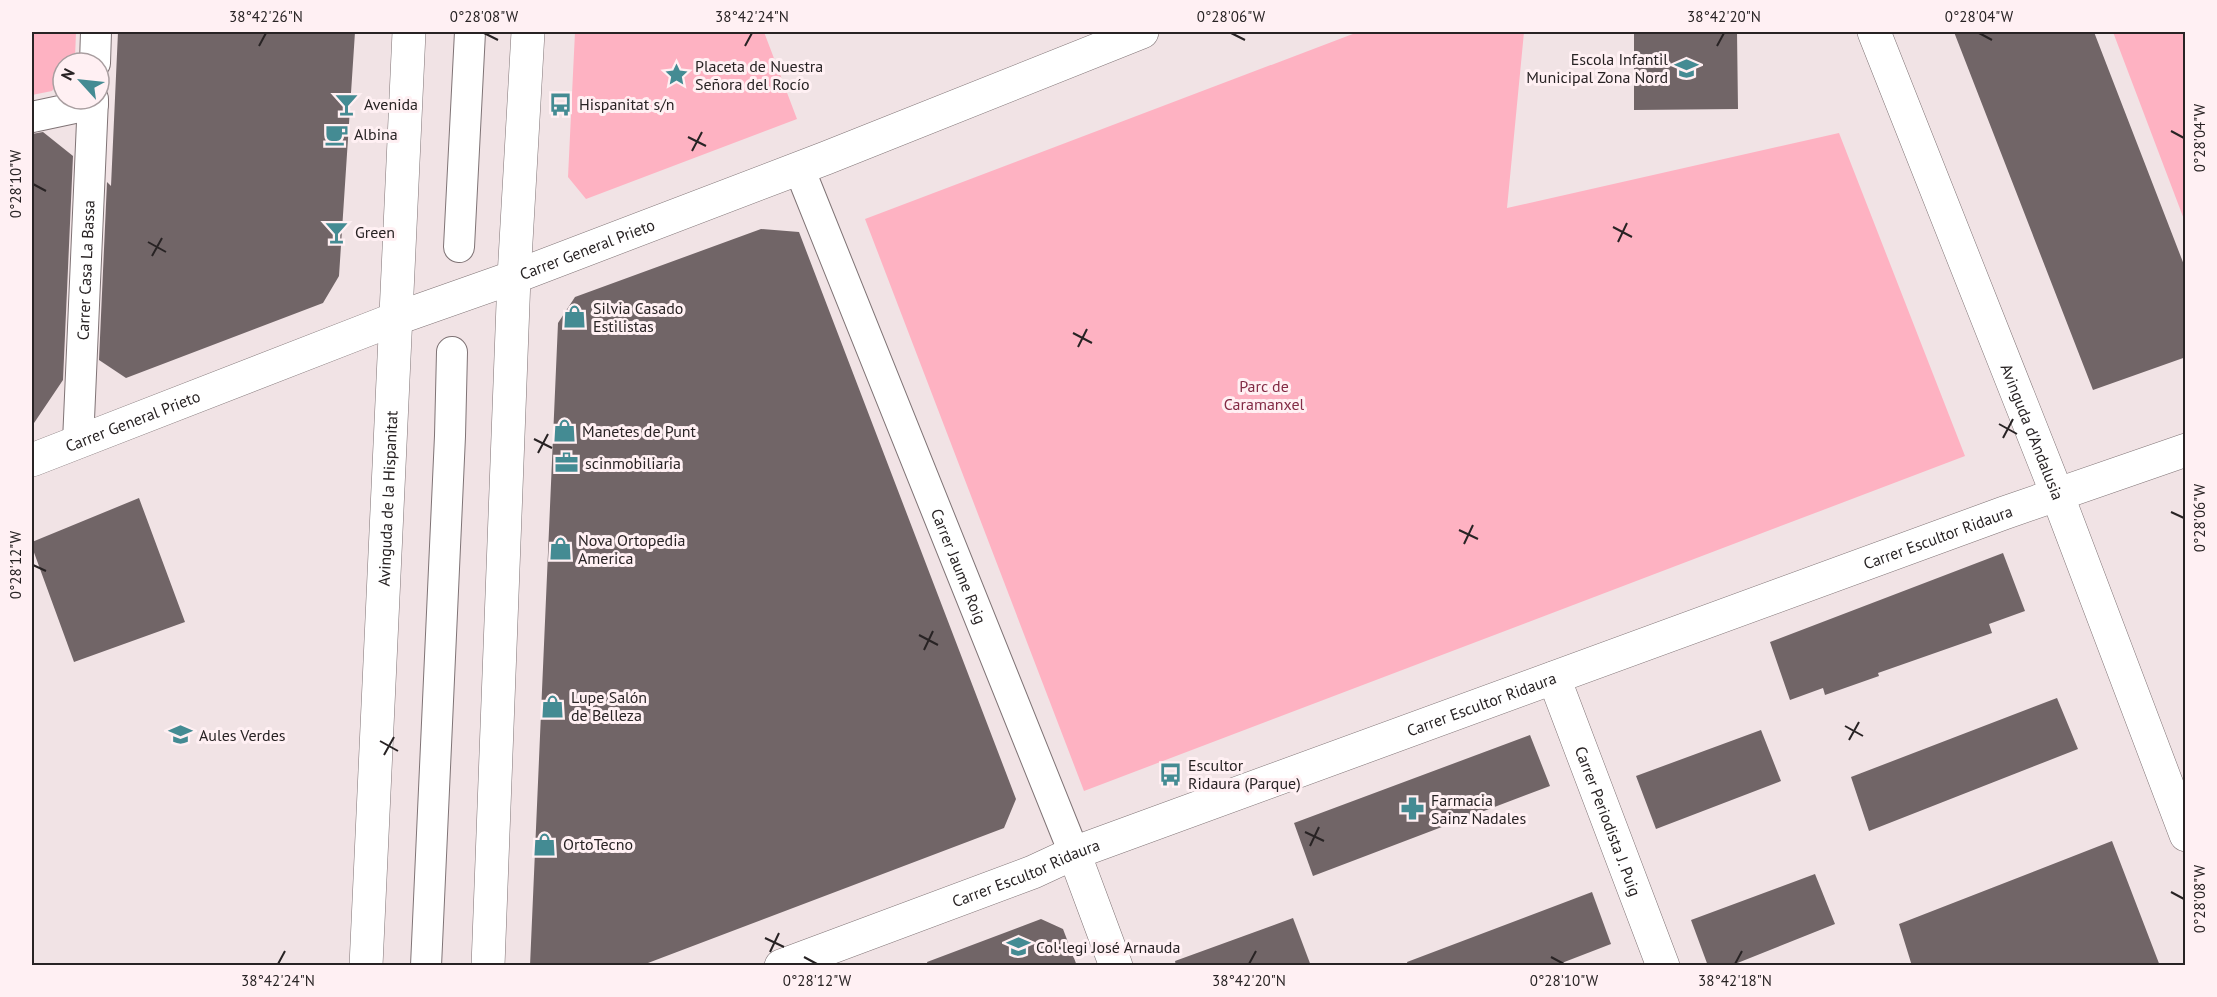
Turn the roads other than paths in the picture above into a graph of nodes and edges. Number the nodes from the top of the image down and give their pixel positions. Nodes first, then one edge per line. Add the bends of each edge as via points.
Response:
1 (96, 32) edge
2 (409, 32) edge
3 (470, 32) edge
4 (528, 32) edge
5 (1142, 32) edge
6 (1874, 32) edge
7 (95, 51) edge
8 (55, 111) edge
9 (93, 111) edge
10 (32, 117) edge
11 (798, 168) junction
12 (459, 247) dead end
13 (514, 277) junction
14 (395, 319) junction
15 (452, 352) dead end
16 (78, 442) junction
17 (2186, 450) edge
18 (32, 460) edge
19 (2057, 494) junction
20 (1554, 678) junction
21 (2186, 835) edge
22 (1074, 853) junction
23 (366, 966) edge
24 (426, 966) edge
25 (488, 966) edge
26 (782, 966) edge
27 (1116, 966) edge
28 (1663, 966) edge

1 - 7 street
2 - 14 street, Avinguda de la Hispanitat
3 - 12 street
4 - 13 street
5 - 11 street, Carrer General Prieto
6 - 19 street, Avinguda d'Andalusia
8 - 10 street
9 - 16 street, Carrer Casa La Bassa
11 - 13 street, Carrer General Prieto
11 - 22 street, Carrer Jaume Roig
13 - 14 street, Carrer General Prieto
13 - 25 street
14 - 16 street, Carrer General Prieto
14 - 23 street, Avinguda de la Hispanitat
15 - 24 street
16 - 18 street, Carrer General Prieto
17 - 19 street, Carrer Escultor Ridaura
19 - 20 street, Carrer Escultor Ridaura
19 - 21 street, Avinguda d'Andalusia
20 - 22 street, Carrer Escultor Ridaura
20 - 28 street, Carrer Periodista J. Puig
22 - 26 street, Carrer Escultor Ridaura
22 - 27 street, Carrer Jaume Roig

